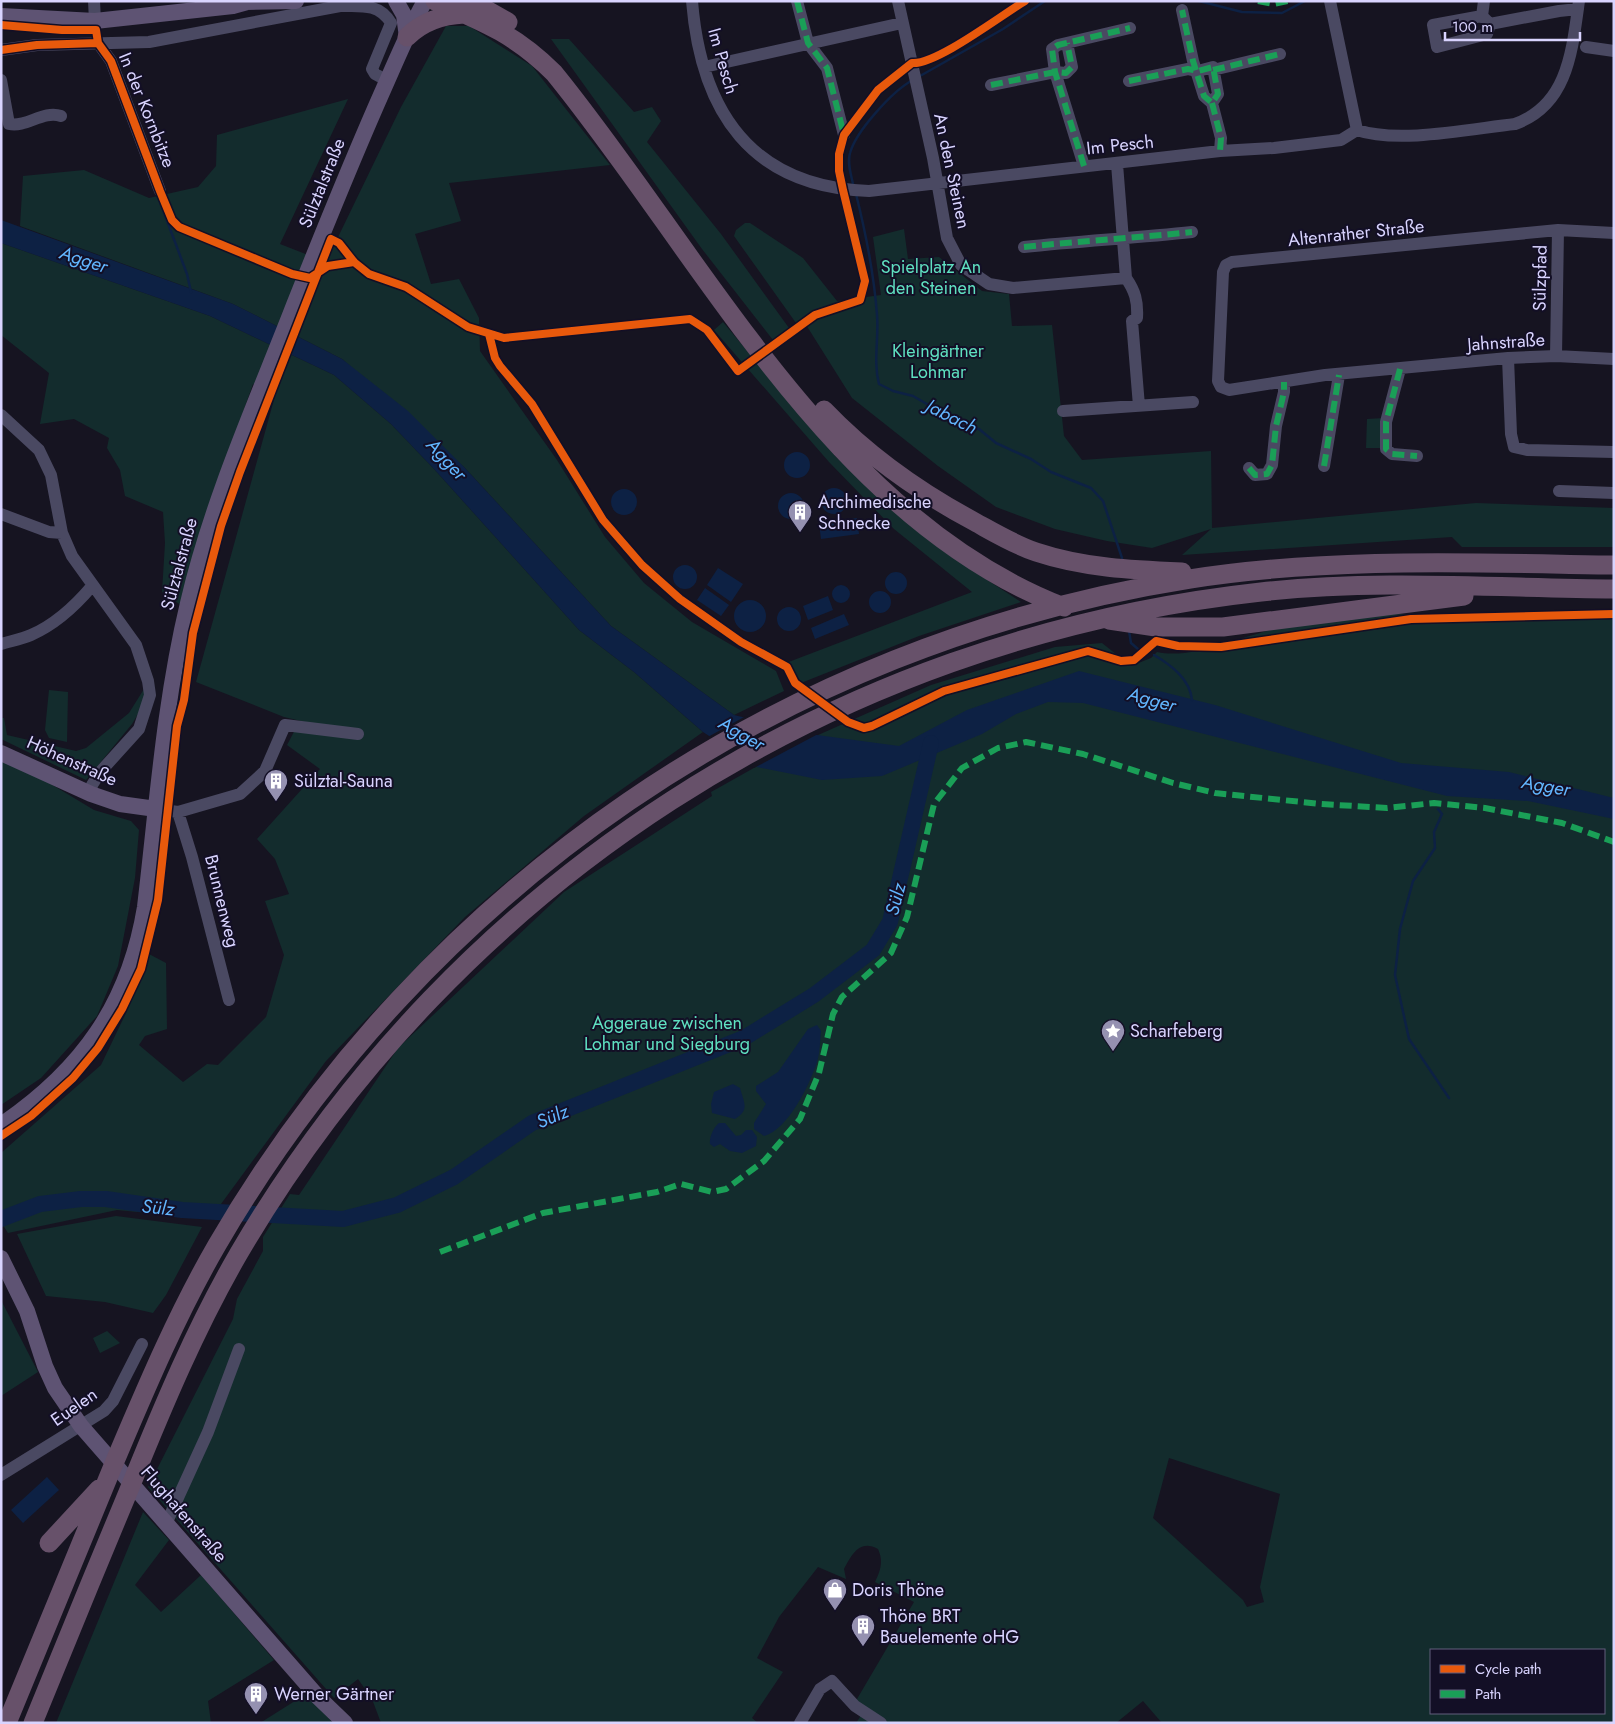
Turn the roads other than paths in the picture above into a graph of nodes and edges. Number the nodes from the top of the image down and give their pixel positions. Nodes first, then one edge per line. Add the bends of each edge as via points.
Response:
1 (94, 1) edge
2 (296, 1) edge
3 (396, 1) edge
4 (425, 1) edge
5 (435, 1) edge
6 (692, 1) edge
7 (797, 1) edge
8 (898, 1) edge
9 (1330, 1) edge
10 (1484, 1) edge
11 (248, 2) edge
12 (270, 2) edge
13 (473, 5) edge
14 (1578, 5) edge
15 (1182, 10) dead end
16 (1, 16) edge
17 (95, 22) junction
18 (902, 23) junction
19 (1130, 28) dead end
20 (407, 37) junction
21 (1067, 42) junction
22 (98, 43) junction
23 (808, 43) junction
24 (1586, 46) dead end
25 (1, 50) edge
26 (1614, 51) edge
27 (1280, 54) dead end
28 (704, 67) junction
29 (1213, 70) junction
30 (1198, 71) junction
31 (1055, 72) junction
32 (1, 80) edge
33 (388, 81) junction
34 (1129, 81) dead end
35 (991, 85) dead end
36 (1212, 103) junction
37 (61, 116) dead end
38 (1357, 130) junction
39 (844, 135) dead end
40 (1220, 150) junction
41 (1117, 164) junction
42 (1084, 166) junction
43 (937, 182) junction
44 (160, 191) dead end
45 (1558, 230) junction
46 (1192, 232) dead end
47 (1614, 233) edge
48 (1123, 237) junction
49 (1024, 247) dead end
50 (1126, 278) junction
51 (1556, 356) junction
52 (1508, 358) junction
53 (1614, 360) edge
54 (773, 361) junction
55 (1400, 370) junction
56 (1339, 375) junction
57 (1284, 382) junction
58 (1221, 387) joint
59 (1193, 402) dead end
60 (1139, 406) junction
61 (1063, 411) dead end
62 (1, 415) edge
63 (1614, 452) edge
64 (1417, 456) dead end
65 (1324, 466) dead end
66 (1248, 468) dead end
67 (1559, 491) dead end
68 (1614, 493) edge
69 (1, 514) edge
70 (62, 533) junction
71 (1614, 565) edge
72 (1226, 574) junction
73 (92, 586) junction
74 (1520, 588) junction
75 (1614, 589) edge
76 (1, 644) edge
77 (358, 734) dead end
78 (1, 752) edge
79 (90, 794) junction
80 (156, 809) junction
81 (178, 812) junction
82 (229, 1000) dead end
83 (1, 1125) edge
84 (1, 1258) edge
85 (142, 1344) dead end
86 (239, 1349) dead end
87 (81, 1426) junction
88 (1, 1475) edge
89 (108, 1479) junction
90 (166, 1524) junction
91 (48, 1544) dead end
92 (7, 1723) edge
93 (33, 1723) edge
94 (345, 1723) edge
95 (800, 1723) edge
96 (881, 1723) edge

1 - 17 street
2 - 12 main road
3 - 20 main road via 404,16
4 - 20 main road, Sülztalstraße
5 - 13 highway
6 - 28 street, Im Pesch via 696,42
7 - 23 street
8 - 18 street, An den Steinen
9 - 38 street
10 - 14 street via 1486,20 1559,11
11 - 12 main road
11 - 17 main road
13 - 20 highway via 427,22
13 - 54 highway via 554,74
14 - 38 street via 1561,85 1549,103 1532,118 1515,124 1394,136 1373,136
15 - 30 street
16 - 17 main road
18 - 23 street
18 - 43 street, An den Steinen
19 - 21 street
20 - 33 main road, Sülztalstraße
21 - 31 street via 1052,49
21 - 31 street via 1072,67 1066,73
22 - 25 street
22 - 33 street via 149,42 340,6 371,6 386,14 391,23 372,69
22 - 44 street, In der Kornbitze via 111,61
23 - 28 street
23 - 39 street via 828,68
24 - 26 street
27 - 29 street
28 - 43 street, Im Pesch via 720,110 742,140 769,164 804,181 855,191
29 - 30 street via 1213,67
29 - 36 street via 1218,94
30 - 34 street via 1188,69
30 - 36 street via 1204,96
31 - 35 street
31 - 42 street
32 - 37 street via 9,124 18,126 55,114
33 - 80 main road, Sülztalstraße via 314,256 214,512 187,604 164,737
36 - 40 street via 1221,138
38 - 40 street, Im Pesch via 1341,140
40 - 41 street, Im Pesch
41 - 42 street, Im Pesch
41 - 48 street
42 - 43 street, Im Pesch
43 - 50 street, An den Steinen via 947,238 961,266 989,284 1013,288
45 - 47 street, Altenrather Straße
45 - 51 street, Sülzpfad
45 - 58 street, Altenrather Straße via 1232,262 1223,272 1218,381
46 - 48 street
48 - 49 street
48 - 50 street
50 - 60 street via 1138,303 1137,318 1132,320
51 - 52 street, Jahnstraße
51 - 53 street, Jahnstraße
52 - 55 street, Jahnstraße
52 - 63 street via 1514,447
54 - 72 highway via 875,457 947,507 1002,537 1035,552 1105,568
54 - 74 highway via 823,427 891,496 947,542 1007,580 1047,600 1112,620 1163,628 1223,627
55 - 56 street, Jahnstraße
55 - 64 street via 1386,422 1386,449 1392,454
56 - 57 street, Jahnstraße
56 - 65 street
57 - 58 street, Jahnstraße via 1228,390
57 - 66 street via 1272,465 1266,474 1255,475
59 - 60 street
60 - 61 street
62 - 70 street via 39,450 52,475
67 - 68 street
69 - 70 street via 49,532
70 - 73 street via 72,556
71 - 72 highway via 1374,563
72 - 89 highway via 1132,589 1039,611 898,657 764,718 672,772 618,807 512,889 458,938 375,1024 334,1073 259,1177 214,1251 152,1374
73 - 76 street via 79,602 51,623 31,635
73 - 79 street via 136,645 150,695 139,729 101,771
74 - 75 highway
74 - 93 highway via 1432,586 1263,592 1140,610 1057,629 981,651 839,707 693,785 591,855 460,968 404,1026 363,1074 287,1176 237,1257 173,1383
77 - 81 street via 285,725 265,771 240,794
78 - 79 main road, Höhenstraße
79 - 80 main road, Höhenstraße via 120,804
80 - 81 street
80 - 83 main road, Sülztalstraße via 140,933 121,989 97,1033 68,1070 42,1096
81 - 82 street, Brunnenweg via 192,857 221,987
84 - 87 main road, Flughafenstraße via 27,1311 55,1388
85 - 87 street, Euelen via 113,1401
86 - 90 street via 208,1432
87 - 88 street, Euelen
87 - 90 main road, Flughafenstraße
89 - 91 highway
89 - 92 highway
90 - 94 main road, Flughafenstraße via 318,1697
95 - 96 street via 820,1690 832,1681 855,1706

